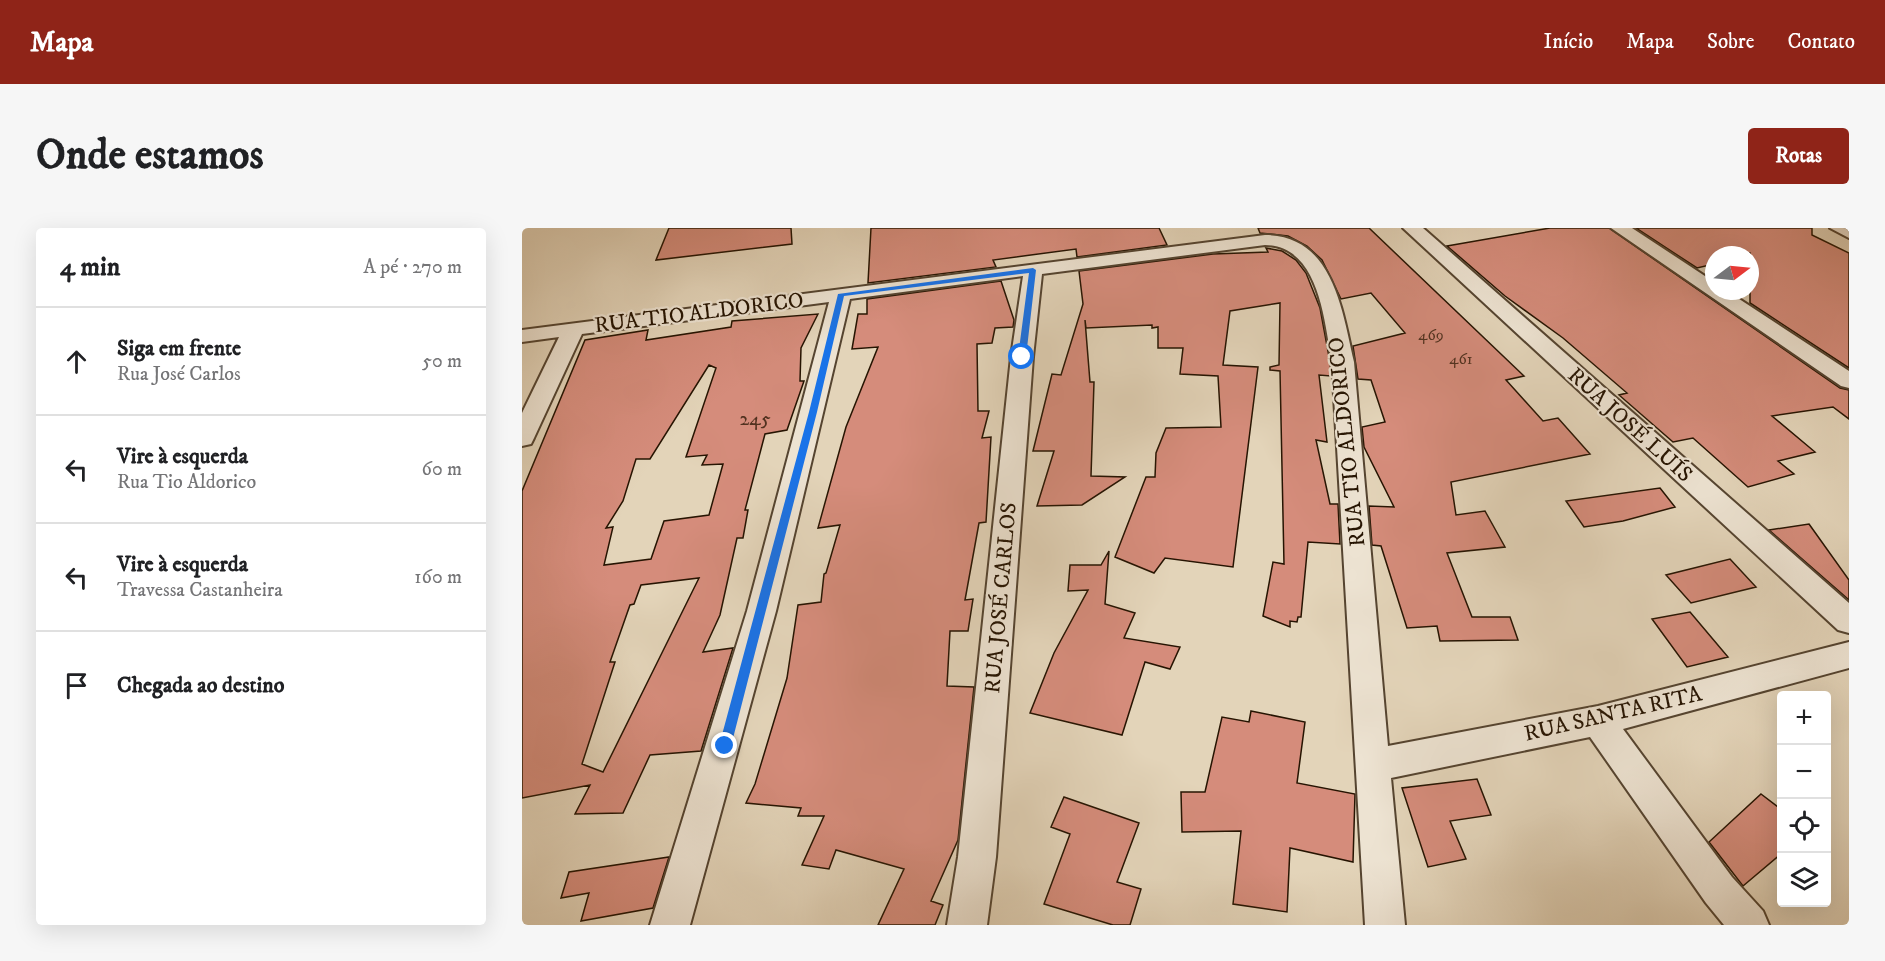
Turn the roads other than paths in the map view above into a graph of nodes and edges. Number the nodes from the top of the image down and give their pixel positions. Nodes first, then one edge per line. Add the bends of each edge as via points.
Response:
1 (1412, 228) edge
2 (1620, 228) edge
3 (1839, 228) edge
4 (1849, 233) edge
5 (1033, 270) junction
6 (1705, 285) edge
7 (841, 294) junction
8 (1728, 300) edge
9 (574, 329) junction
10 (522, 336) edge
11 (1849, 381) edge
12 (522, 438) edge
13 (1849, 621) edge
14 (1849, 655) edge
15 (1598, 721) junction
16 (1375, 765) junction
17 (670, 925) edge
18 (967, 925) edge
19 (1385, 925) edge
20 (1749, 925) edge

1 - 13 street, RUA JOSÉ LUÍS
2 - 6 street
3 - 4 street
5 - 7 street, RUA TIO ALDORICO
5 - 16 street, RUA TIO ALDORICO via 1263,240 1291,244 1317,268 1330,302 1343,362
5 - 18 street, RUA JOSÉ CARLOS via 977,857
7 - 9 street, RUA TIO ALDORICO
7 - 17 street via 725,746
8 - 11 street
9 - 10 street, RUA TIO ALDORICO
9 - 12 street
14 - 15 street, RUA SANTA RITA
15 - 16 street, RUA SANTA RITA
15 - 20 street via 1719,890
16 - 19 street, RUA TIO ALDORICO

